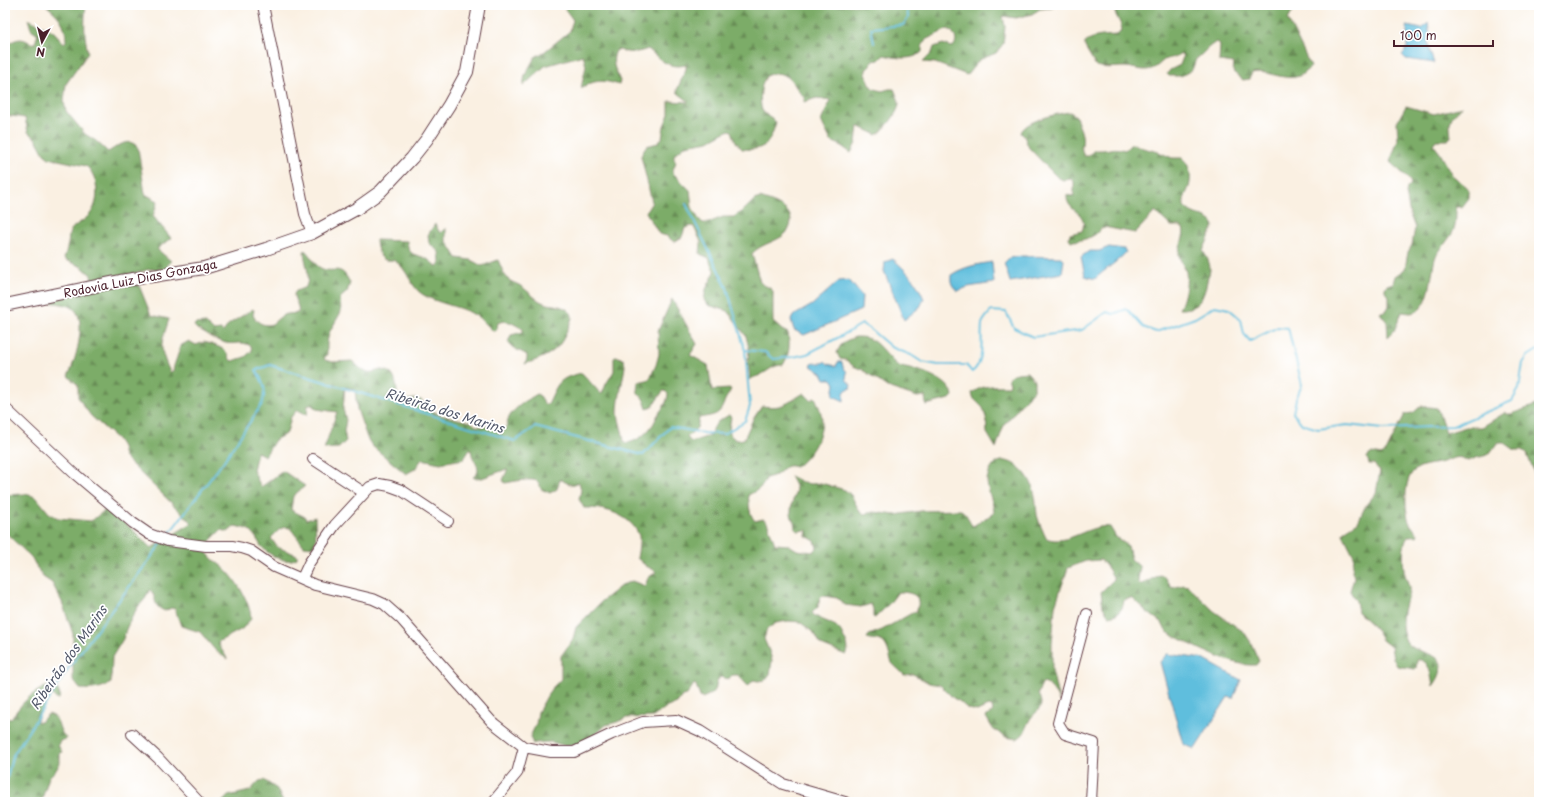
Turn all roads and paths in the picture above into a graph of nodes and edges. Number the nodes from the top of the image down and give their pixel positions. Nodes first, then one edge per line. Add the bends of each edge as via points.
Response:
1 (263, 5) edge
2 (479, 5) edge
3 (312, 233) junction
4 (5, 305) edge
5 (5, 408) edge
6 (313, 459) dead end
7 (363, 492) junction
8 (448, 521) dead end
9 (302, 578) junction
10 (1087, 614) dead end
11 (132, 734) dead end
12 (524, 748) junction
13 (199, 802) edge
14 (493, 802) edge
15 (845, 802) edge
16 (1091, 802) edge

1 - 3 street via 305,214
2 - 3 main road, Rodovia Luiz Dias Gonzaga via 466,72 427,139 380,192 356,209
3 - 4 main road, Rodovia Luiz Dias Gonzaga via 204,268 120,281
5 - 9 street via 75,474 148,534 168,541 242,548 274,567
6 - 7 street
7 - 8 street via 370,486 390,486
7 - 9 street via 335,525
9 - 12 street via 315,585 384,604 401,619 492,722
10 - 16 street via 1058,723 1065,734 1094,743
11 - 13 street
12 - 14 street via 517,773
12 - 15 street via 574,752 643,722 676,720 700,732 783,784

